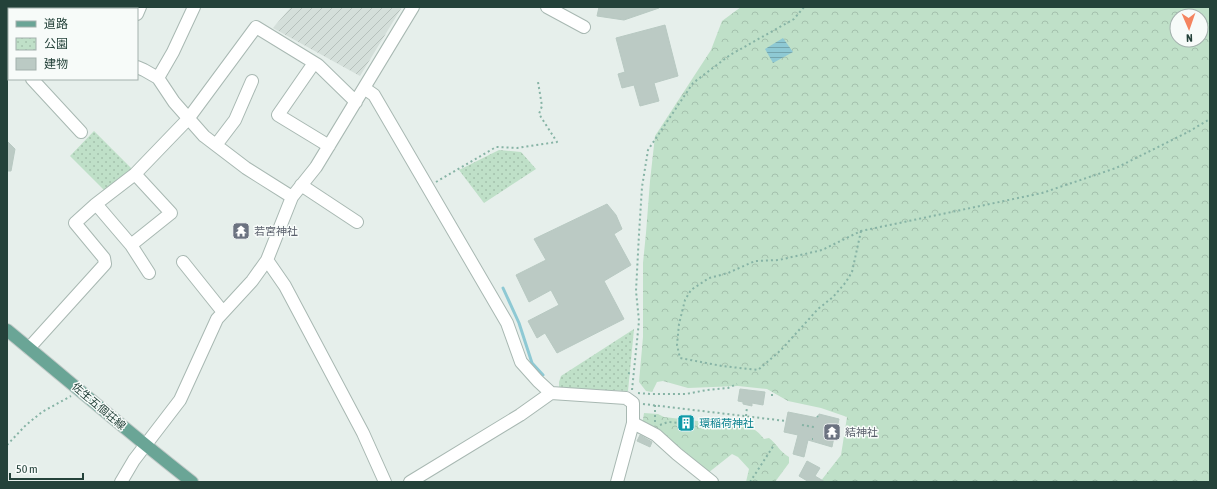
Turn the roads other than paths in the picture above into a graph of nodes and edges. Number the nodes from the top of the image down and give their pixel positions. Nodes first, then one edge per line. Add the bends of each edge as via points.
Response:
1 (194, 7) edge
2 (413, 7) edge
3 (547, 7) edge
4 (584, 26) dead end
5 (314, 63) junction
6 (138, 67) edge
7 (158, 78) junction
8 (33, 80) edge
9 (252, 81) dead end
10 (364, 88) junction
11 (356, 102) junction
12 (188, 119) junction
13 (81, 132) dead end
14 (216, 145) junction
15 (329, 146) junction
16 (135, 174) junction
17 (301, 185) junction
18 (292, 197) junction
19 (96, 204) junction
20 (357, 222) dead end
21 (131, 245) junction
22 (267, 260) junction
23 (182, 262) dead end
24 (149, 273) dead end
25 (220, 316) junction
26 (7, 330) edge
27 (29, 348) junction
28 (551, 393) junction
29 (632, 423) junction
30 (145, 445) junction
31 (121, 482) edge
32 (192, 482) edge
33 (385, 482) edge
34 (410, 482) edge
35 (617, 482) edge
36 (712, 482) edge

1 - 7 street
2 - 10 street
3 - 4 street
5 - 11 street
5 - 12 street via 256,27
5 - 15 street via 278,115
6 - 7 street
7 - 12 street
8 - 13 street
9 - 14 street via 235,120
10 - 11 street
10 - 28 street via 374,95 507,323 521,362
11 - 15 street
12 - 14 street
12 - 16 street
14 - 18 street via 246,168
15 - 17 street
16 - 19 street
16 - 21 street via 171,212
17 - 18 street
17 - 20 street
18 - 22 street
19 - 21 street
19 - 27 street via 75,223 104,258 105,264
21 - 24 street
22 - 25 street
22 - 33 street via 285,286
23 - 25 street
25 - 30 street via 180,400
26 - 27 main road, 佐生五個荘線
27 - 30 main road, 佐生五個荘線
28 - 29 street via 626,398 633,403
28 - 34 street
29 - 35 street
29 - 36 street via 656,435
30 - 31 street
30 - 32 main road, 佐生五個荘線

